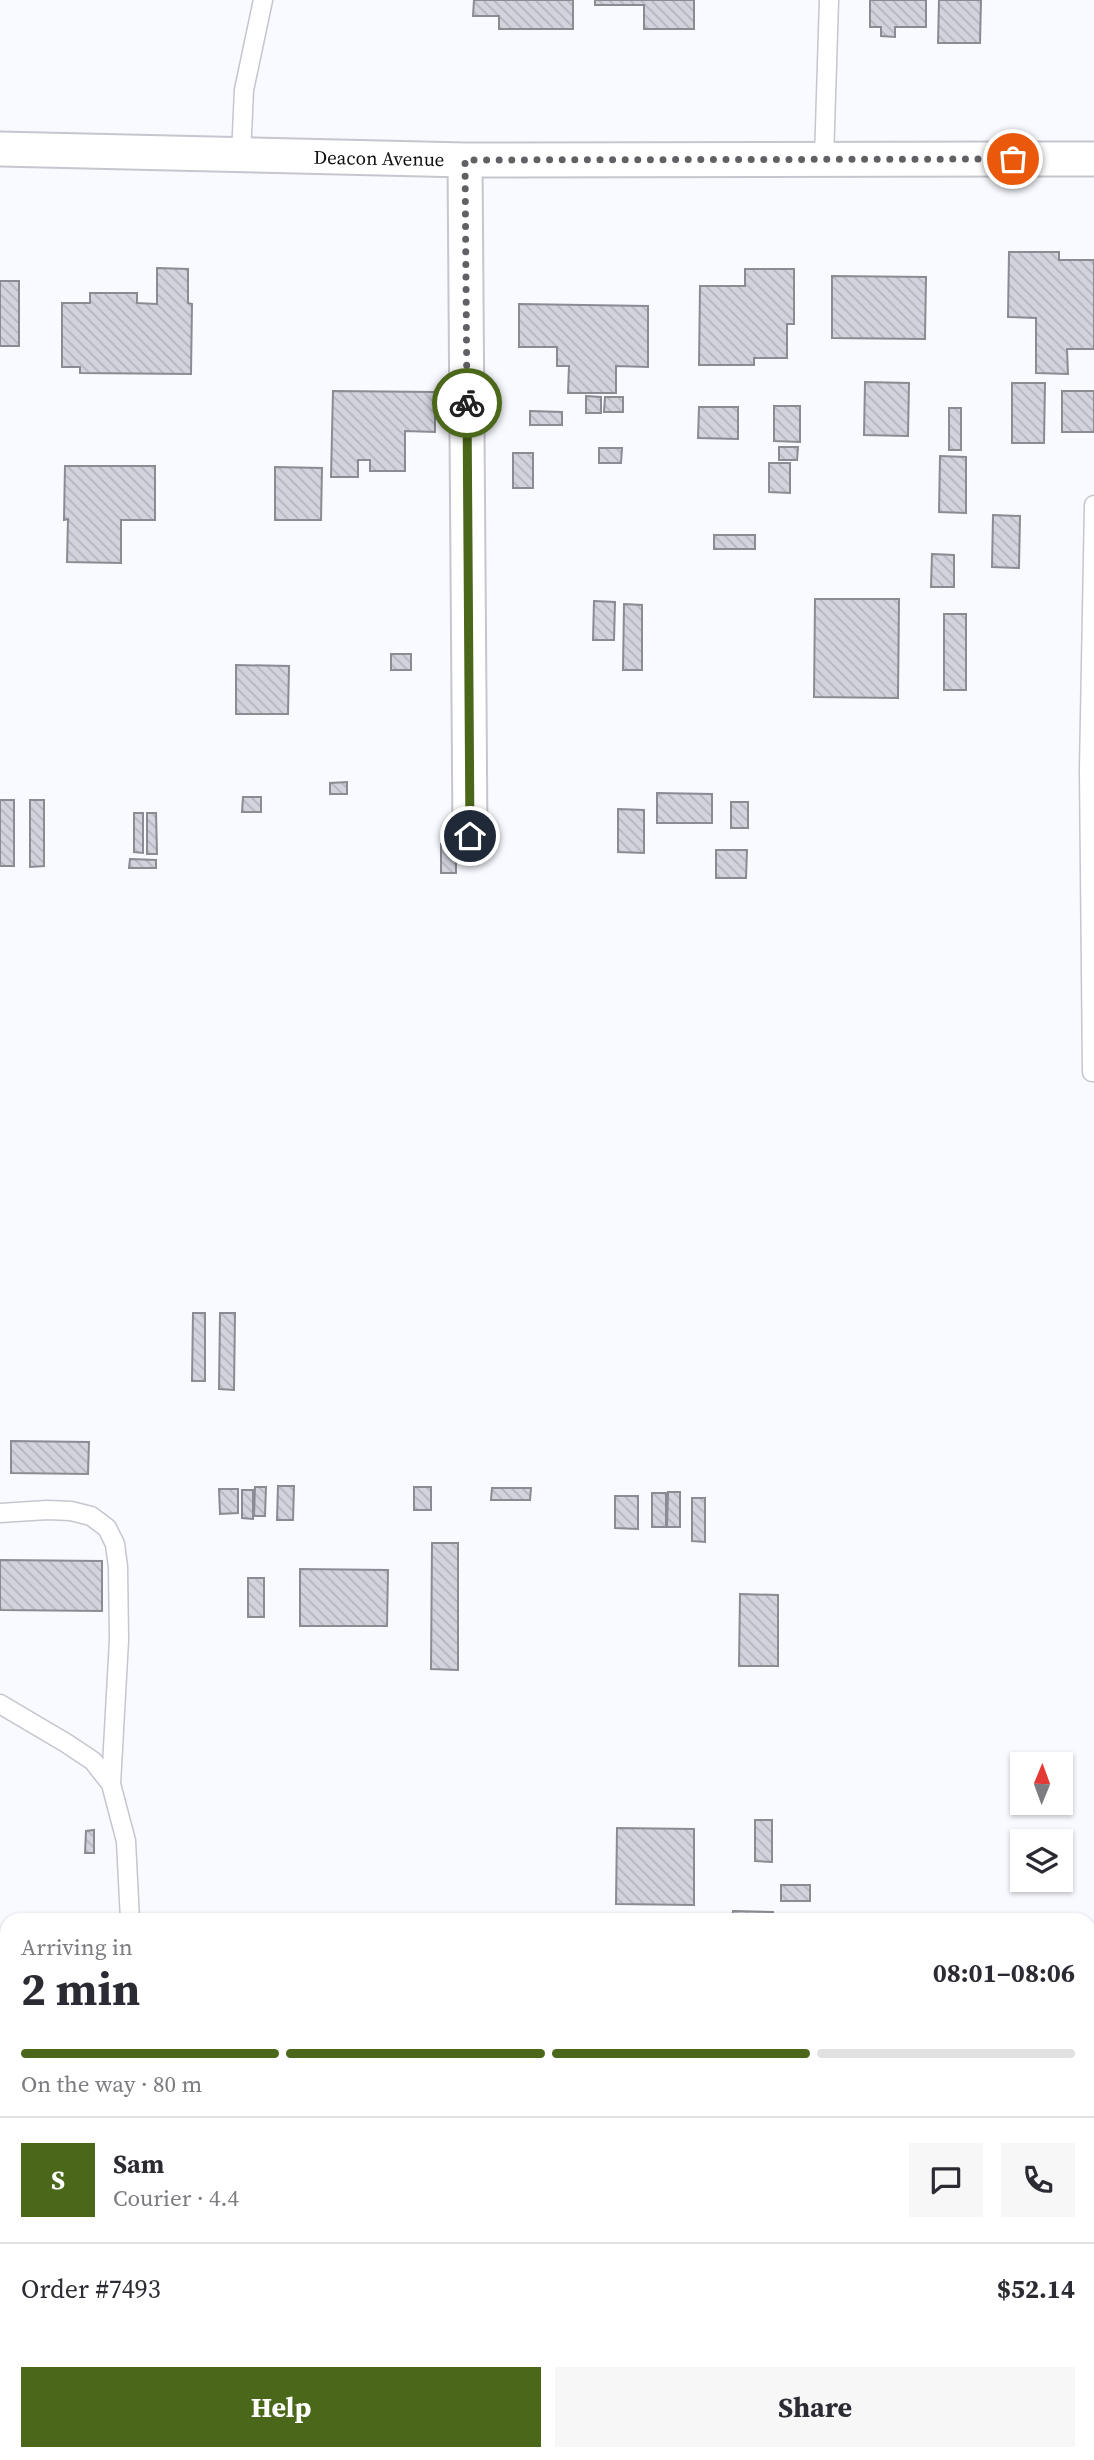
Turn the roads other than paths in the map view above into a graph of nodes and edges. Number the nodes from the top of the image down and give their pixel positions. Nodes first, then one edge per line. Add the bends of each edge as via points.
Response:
1 (263, 0) edge
2 (829, 0) edge
3 (0, 149) edge
4 (241, 155) junction
5 (1094, 159) edge
6 (465, 160) junction
7 (824, 160) junction
8 (1094, 505) edge
9 (1091, 770) edge
10 (470, 836) dead end
11 (1094, 1072) edge
12 (0, 1513) edge
13 (0, 1704) edge
14 (111, 1784) junction
15 (130, 1913) edge

1 - 4 lane via 244,90
2 - 7 lane
3 - 4 street, Deacon Avenue
4 - 6 street, Deacon Avenue
5 - 7 street, Deacon Avenue
6 - 7 street, Deacon Avenue
6 - 10 street
8 - 9 lane
9 - 11 lane
12 - 14 lane via 47,1510 91,1516 107,1528 115,1544 119,1640
13 - 14 lane via 93,1761
14 - 15 lane via 126,1841

